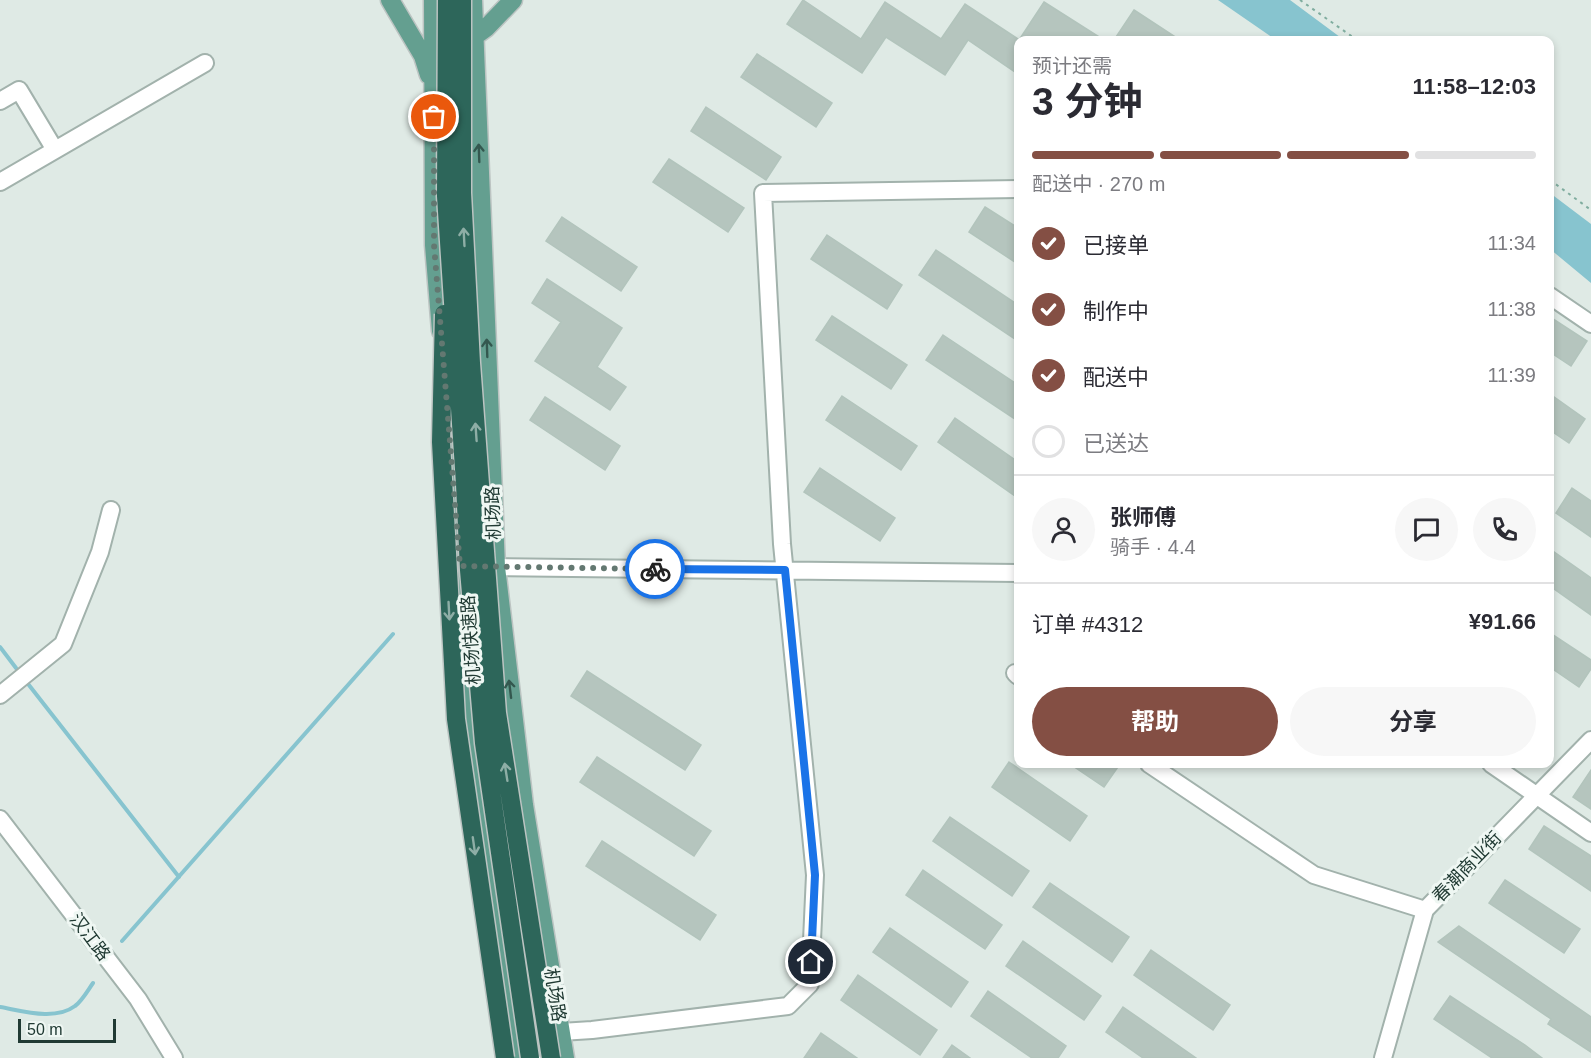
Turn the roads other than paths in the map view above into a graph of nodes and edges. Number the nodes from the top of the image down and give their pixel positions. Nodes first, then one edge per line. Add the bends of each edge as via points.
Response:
1 (390, 0) edge
2 (433, 0) edge
3 (447, 0) edge
4 (462, 0) edge
5 (473, 0) edge
6 (513, 0) edge
7 (475, 36) junction
8 (205, 63) dead end
9 (435, 95) junction
10 (0, 101) edge
11 (55, 150) junction
12 (0, 182) edge
13 (1014, 189) edge
14 (447, 196) junction
15 (1554, 299) edge
16 (1591, 324) edge
17 (111, 510) dead end
18 (460, 566) junction
19 (495, 567) junction
20 (785, 570) junction
21 (1014, 573) edge
22 (0, 695) edge
23 (1591, 740) edge
24 (1155, 768) edge
25 (1497, 768) edge
26 (1536, 796) junction
27 (0, 819) edge
28 (1591, 833) edge
29 (1425, 910) junction
30 (561, 1032) junction
31 (174, 1058) edge
32 (505, 1058) edge
33 (518, 1058) edge
34 (530, 1058) edge
35 (551, 1058) edge
36 (565, 1058) edge
37 (1383, 1058) edge

1 - 9 main road via 423,56
2 - 9 main road, 机场路
3 - 14 highway, 机场快速路, bridge
35 -> 4 highway, 机场快速路, bridge via 497,713 462,193
5 - 7 main road, 机场路
6 - 7 main road
19 -> 7 main road, 机场路
8 - 11 street
9 - 18 main road, 机场路 via 434,245
10 - 11 street via 20,90
11 - 12 street
13 - 20 street via 763,193
14 -> 32 highway, bridge via 441,442 456,719
14 - 34 highway, 机场快速路, bridge via 469,570 484,743
15 - 16 street
17 - 22 street via 100,552 63,644
18 - 19 street
18 - 33 main road, 机场路 via 474,735
19 - 20 street
30 -> 19 main road, 机场路 via 525,805
20 - 21 street
20 - 30 street via 815,875 810,984 788,1005
23 - 26 street, 春潮商业街
24 - 29 street via 1314,874
25 - 26 street
26 - 28 street
26 - 29 street, 春潮商业街
27 - 31 street, 汉江路 via 138,999
29 - 37 street, 春潮商业街
30 - 36 main road, 机场路

